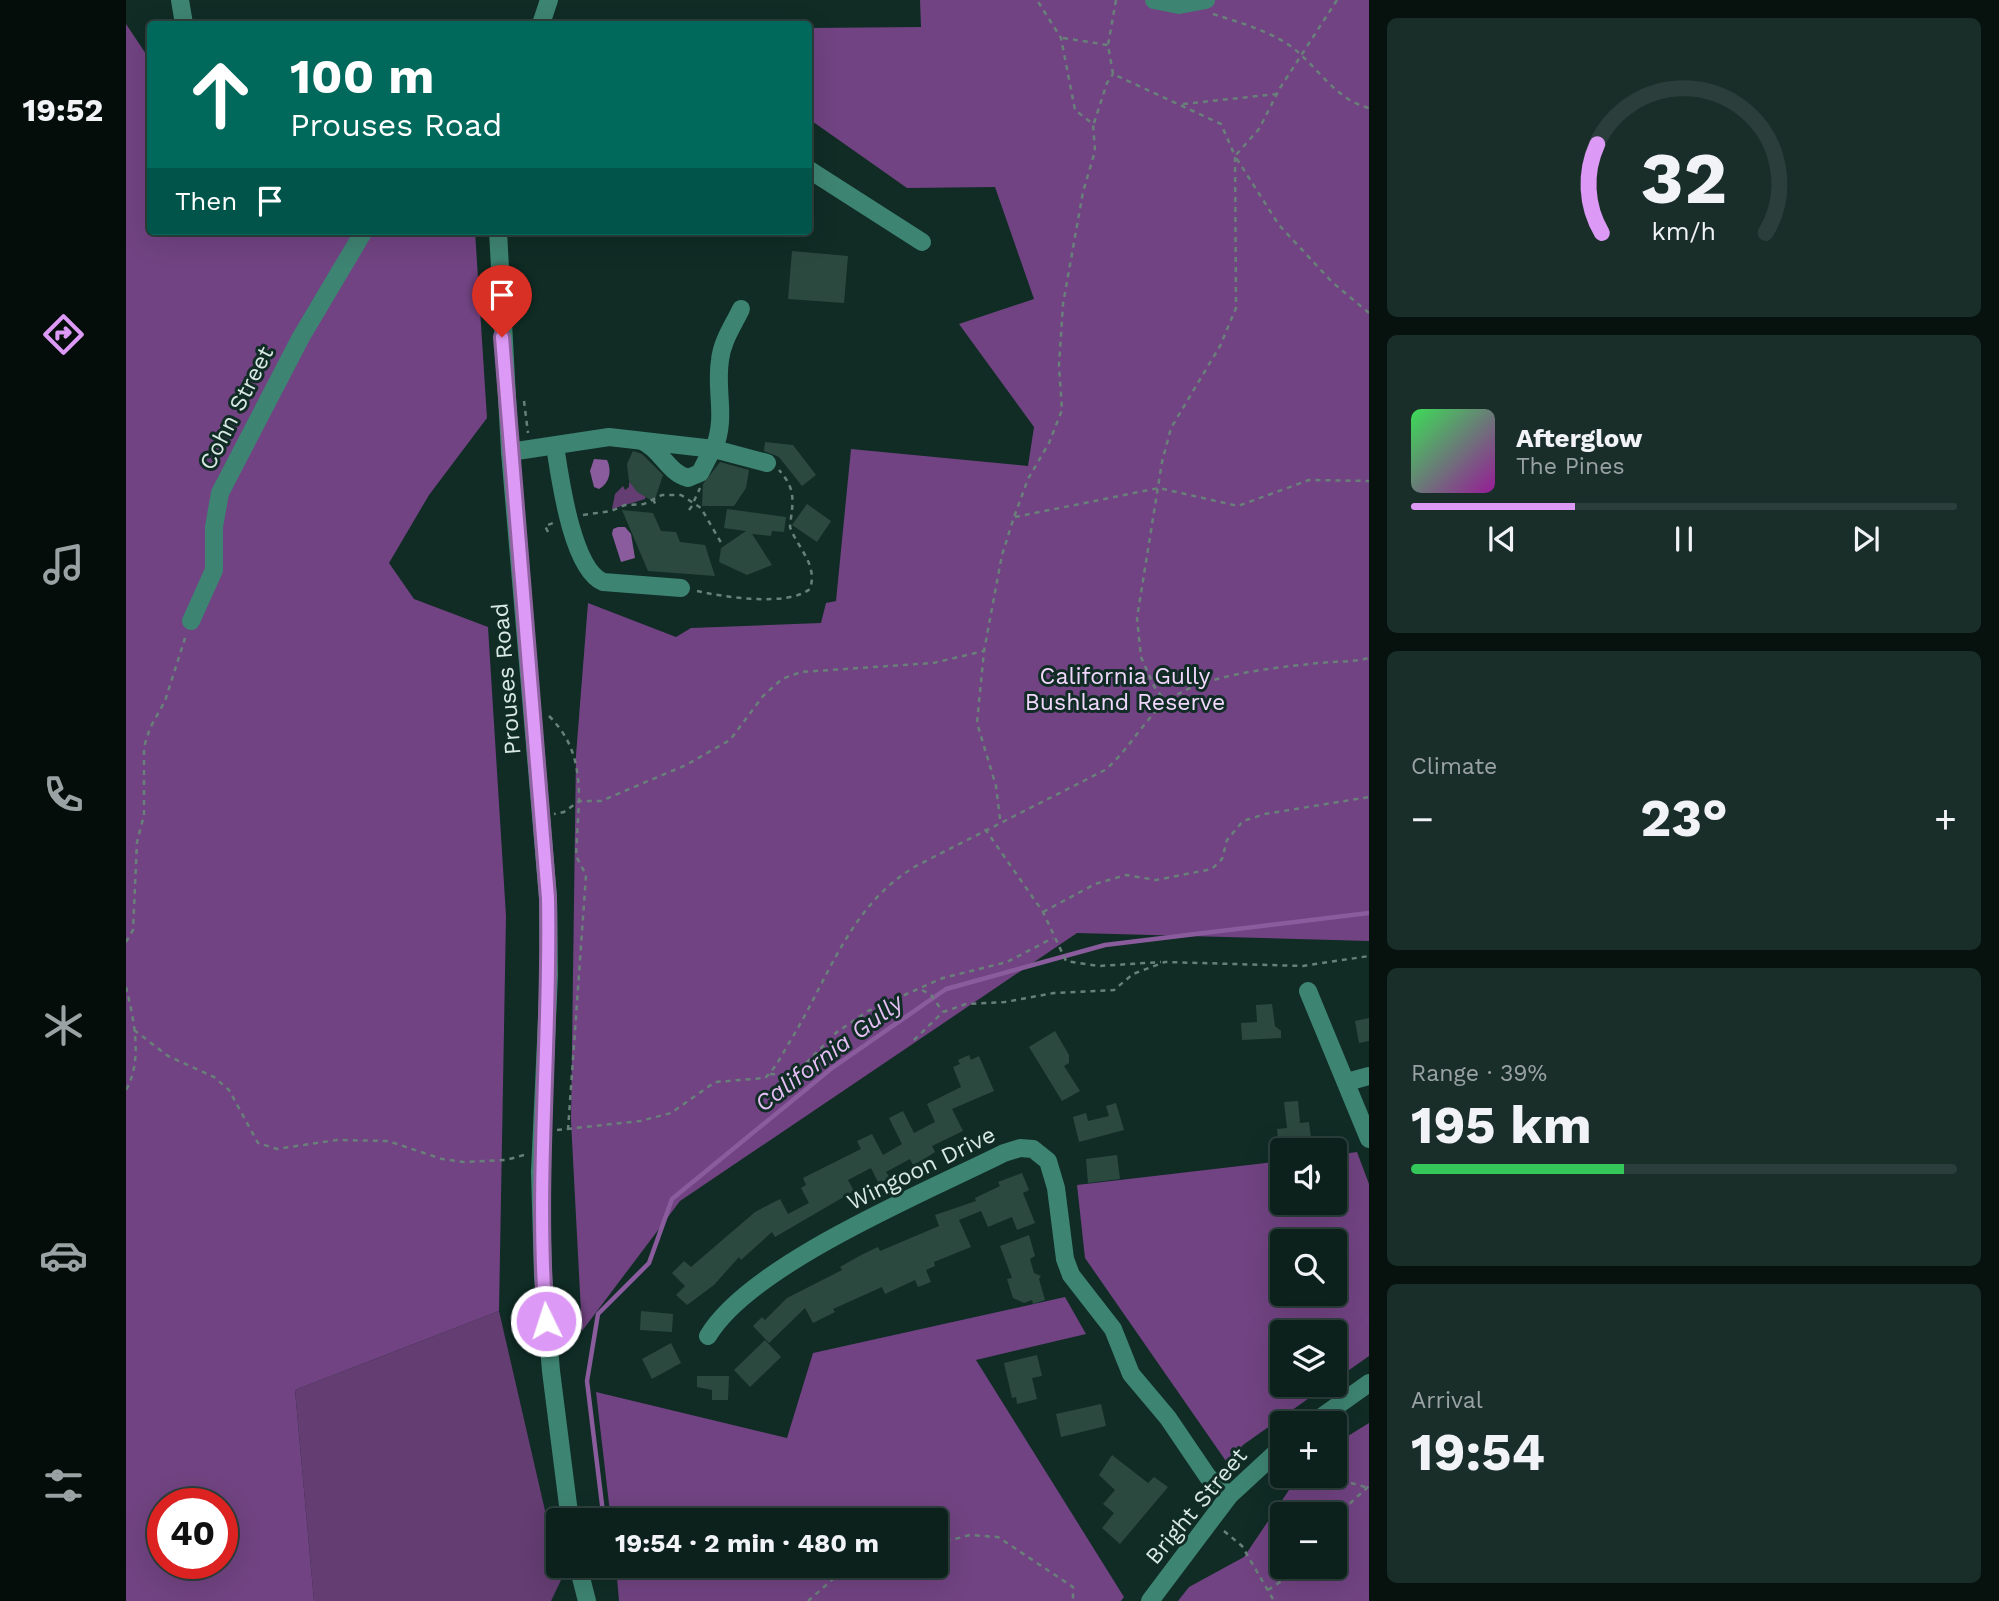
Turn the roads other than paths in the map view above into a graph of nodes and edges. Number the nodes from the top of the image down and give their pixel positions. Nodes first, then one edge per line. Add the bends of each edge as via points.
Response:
1 (180, 0) edge
2 (549, 0) edge
3 (1154, 0) edge
4 (1197, 3) edge
5 (184, 21) edge
6 (542, 21) edge
7 (812, 172) edge
8 (362, 235) edge
9 (498, 235) edge
10 (922, 242) dead end
11 (741, 309) dead end
12 (640, 440) junction
13 (555, 446) junction
14 (713, 449) junction
15 (510, 452) junction
16 (767, 463) road end
17 (681, 588) road end
18 (191, 621) road end
19 (1308, 991) dead end
20 (1369, 1076) edge
21 (1347, 1082) junction
22 (1369, 1139) edge
23 (708, 1336) dead end
24 (1369, 1383) edge
25 (1330, 1411) edge
26 (1270, 1458) edge
27 (1229, 1496) junction
28 (568, 1508) edge
29 (581, 1578) edge
30 (587, 1601) edge
31 (1150, 1601) edge

1 - 5 street
2 - 6 street
3 - 4 street
7 - 10 street
8 - 18 street, Cohn Street via 301,337 220,493 214,570
9 - 15 street, Prouses Road
11 - 14 street via 720,361 723,409
12 - 13 street via 609,437
12 - 14 street
12 - 14 street via 688,478 700,473
13 - 15 street
13 - 17 street via 569,519 582,554 599,580
14 - 16 street
15 - 28 street, Prouses Road via 549,948 541,1127 546,1321
19 - 21 street
20 - 21 street
21 - 22 street
23 - 27 street, Wingoon Drive via 727,1310 793,1261 1004,1153 1034,1149 1053,1173 1063,1252 1071,1275 1113,1329 1130,1374 1209,1477
24 - 25 street
26 - 27 street, Bright Street
27 - 31 street, Bright Street
29 - 30 street

